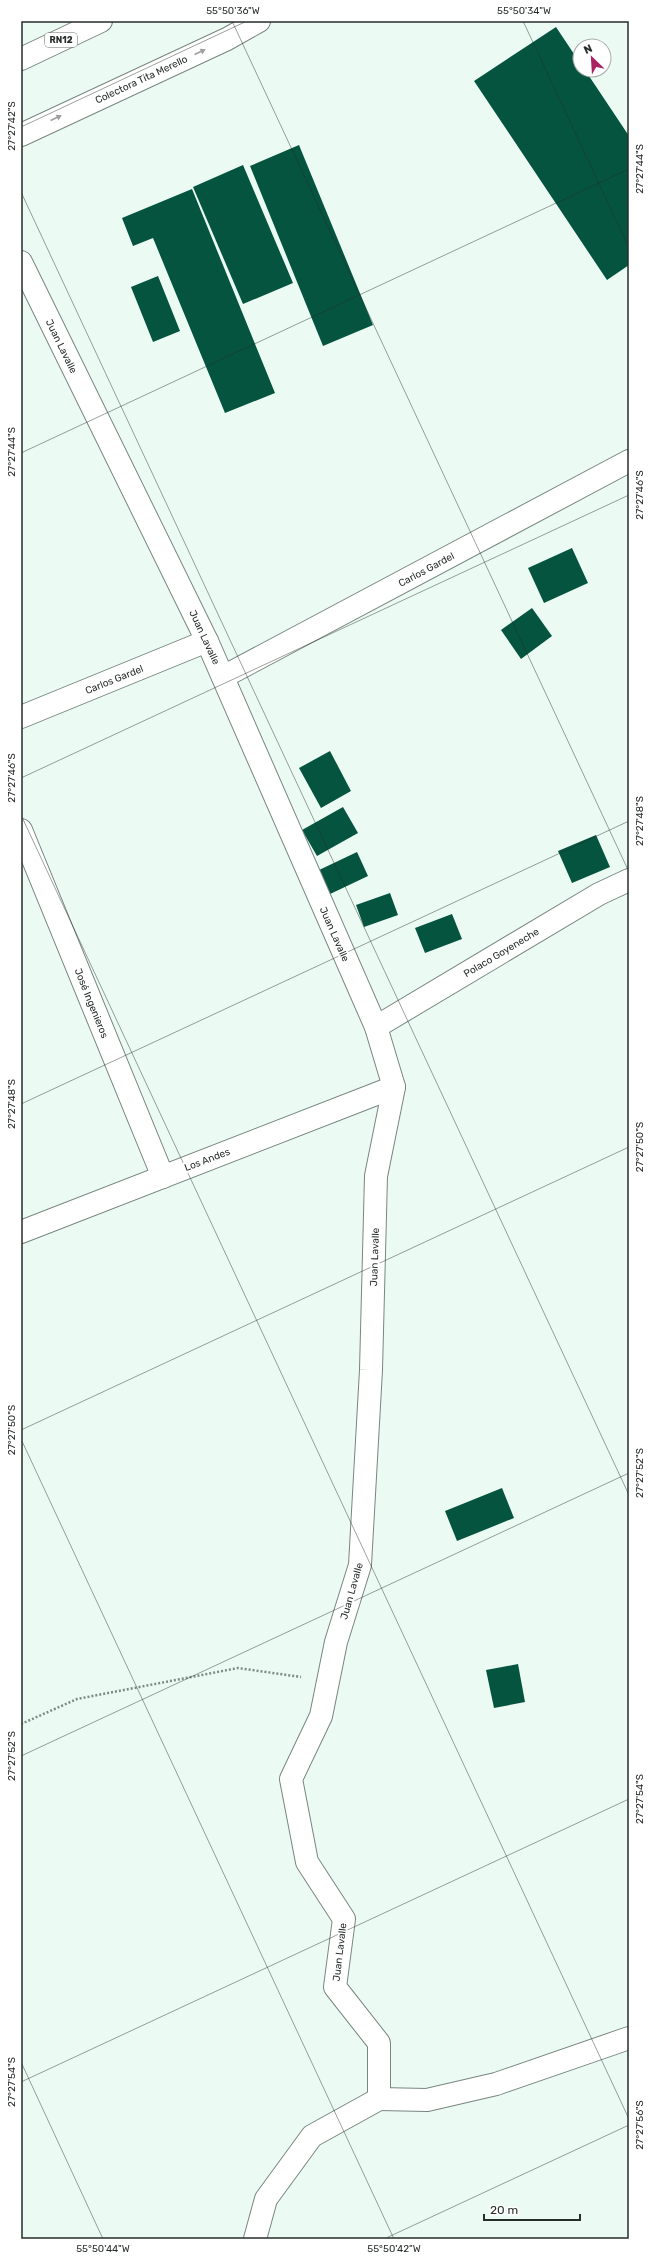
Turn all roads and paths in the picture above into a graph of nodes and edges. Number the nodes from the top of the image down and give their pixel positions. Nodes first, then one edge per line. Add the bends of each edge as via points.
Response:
1 (101, 21) edge
2 (259, 21) edge
3 (21, 59) edge
4 (21, 135) edge
5 (21, 262) edge
6 (629, 461) edge
7 (207, 641) junction
8 (223, 677) junction
9 (21, 717) edge
10 (21, 830) edge
11 (629, 880) edge
12 (376, 1028) junction
13 (394, 1086) junction
14 (163, 1177) junction
15 (21, 1232) edge
16 (328, 1681) junction
17 (21, 1724) edge
18 (629, 2038) edge
19 (378, 2099) junction
20 (255, 2239) edge

1 - 3 main road, RN12
4 -> 2 main road, Colectora Tita Merello via 227,40
5 - 7 main road, Juan Lavalle
6 - 8 main road, Carlos Gardel
7 - 8 main road, Juan Lavalle
7 - 9 main road, Carlos Gardel
8 - 12 main road, Juan Lavalle
10 - 14 main road, José Ingenieros
11 - 12 main road, Polaco Goyeneche via 598,894
12 - 13 main road, Juan Lavalle
13 - 14 main road, Los Andes
13 - 16 main road, Juan Lavalle via 376,1176 371,1370 360,1565 336,1642
14 - 15 main road, Los Andes
16 - 17 path via 238,1668 77,1699
16 - 19 main road, Juan Lavalle via 321,1716 291,1779 307,1862 344,1920 335,1987 379,2044
18 - 19 main road via 496,2084 427,2100
19 - 20 main road via 312,2136 266,2200

